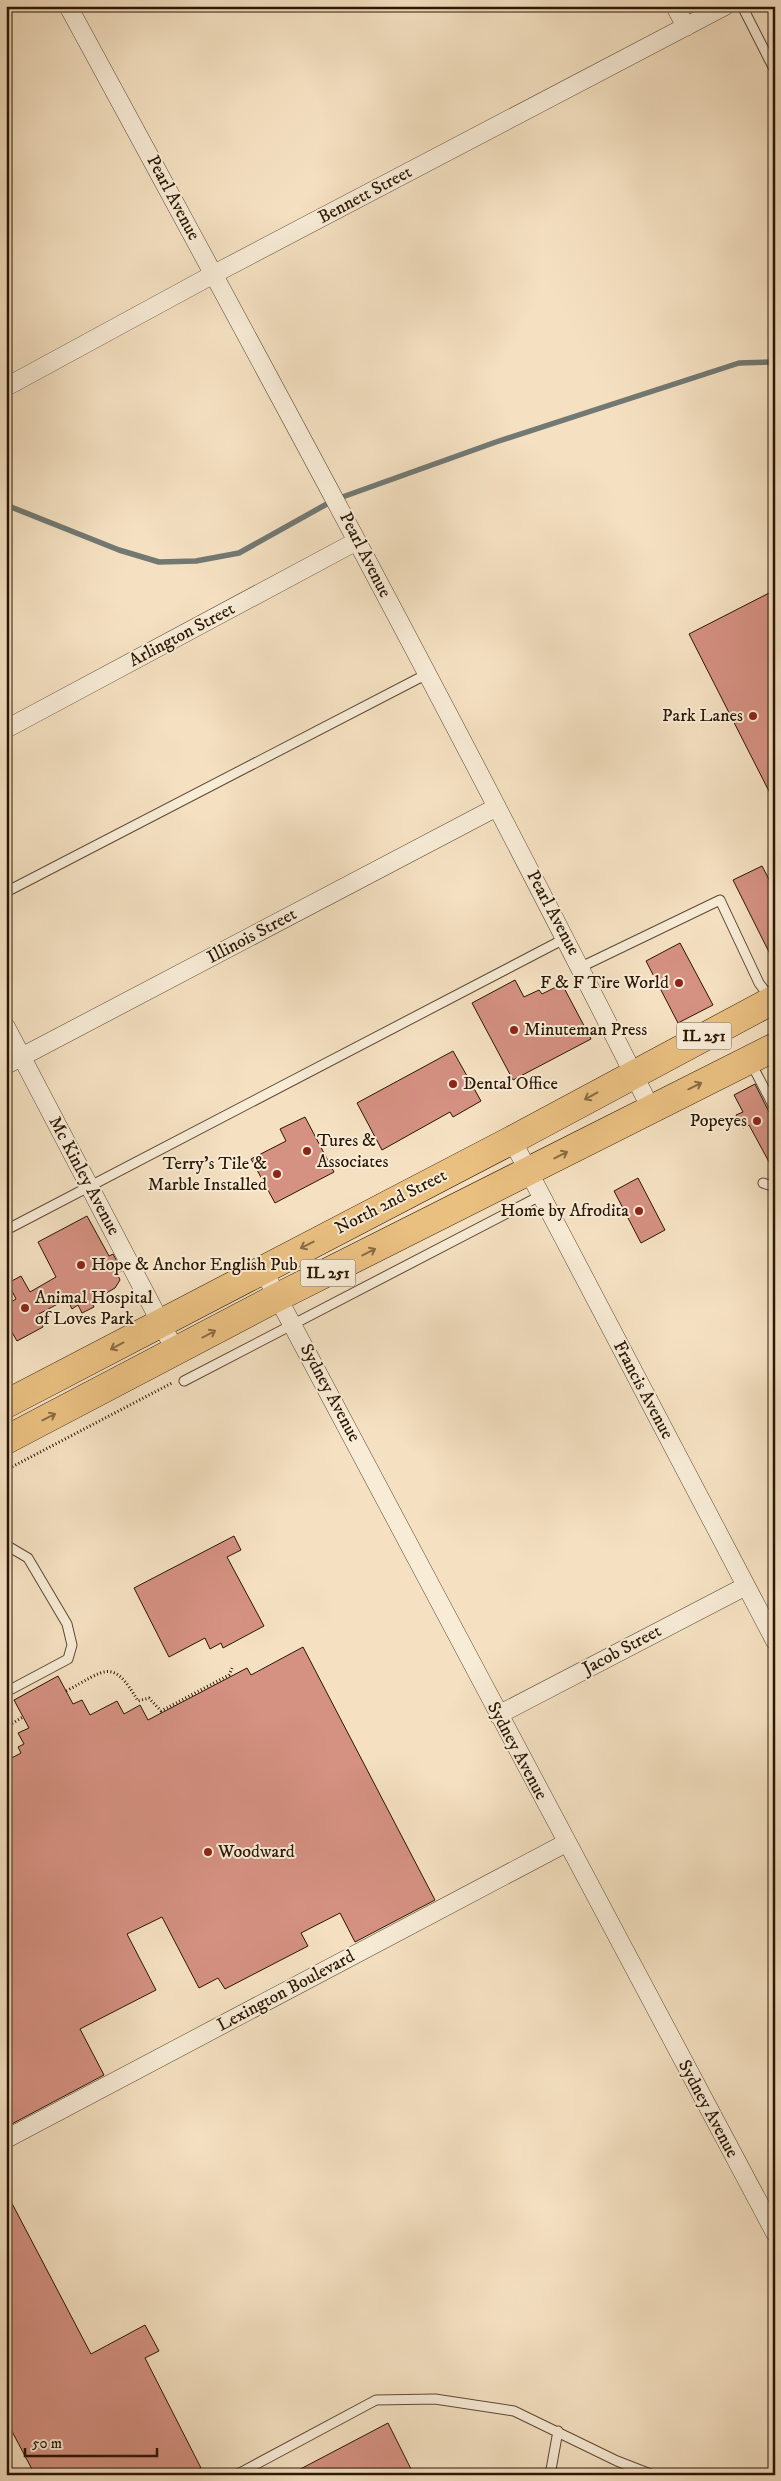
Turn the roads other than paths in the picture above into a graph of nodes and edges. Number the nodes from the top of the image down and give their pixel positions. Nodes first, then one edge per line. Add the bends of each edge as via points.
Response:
1 (68, 6) edge
2 (675, 6) edge
3 (725, 6) edge
4 (742, 6) edge
5 (686, 27) junction
6 (775, 71) edge
7 (214, 274) junction
8 (6, 387) edge
9 (357, 541) junction
10 (427, 674) junction
11 (6, 729) edge
12 (497, 807) junction
13 (6, 892) edge
14 (566, 938) junction
15 (581, 967) junction
16 (774, 1002) edge
17 (6, 1027) edge
18 (775, 1047) edge
19 (749, 1060) junction
20 (14, 1061) edge
21 (633, 1073) junction
22 (651, 1109) junction
23 (775, 1109) edge
24 (512, 1140) junction
25 (528, 1171) junction
26 (762, 1183) dead end
27 (89, 1186) junction
28 (775, 1187) edge
29 (540, 1196) junction
30 (6, 1230) edge
31 (262, 1268) junction
32 (278, 1297) junction
33 (161, 1323) junction
34 (293, 1324) junction
35 (176, 1352) junction
36 (184, 1381) dead end
37 (6, 1404) edge
38 (6, 1440) edge
39 (6, 1545) edge
40 (746, 1586) junction
41 (775, 1641) edge
42 (6, 1692) edge
43 (498, 1715) junction
44 (566, 1843) junction
45 (6, 2138) edge
46 (775, 2233) edge
47 (558, 2431) junction
48 (236, 2475) edge
49 (550, 2475) edge
50 (653, 2475) edge

1 - 7 street, Pearl Avenue
2 - 5 street
3 - 5 street, Bennett Street
4 - 6 lane
5 - 7 street, Bennett Street
7 - 8 street, Bennett Street
7 - 9 street, Pearl Avenue
9 - 10 street, Pearl Avenue
9 - 11 street, Arlington Street
10 - 12 street, Pearl Avenue
10 - 13 lane
12 - 14 street, Pearl Avenue
12 - 20 street, Illinois Street
14 - 15 street, Pearl Avenue
14 - 27 lane
15 - 16 lane via 720,900 759,983
15 - 21 street, Pearl Avenue
16 - 21 main road, North 2nd Street / IL 251
17 - 20 street, Mc Kinley Avenue
18 - 19 main road, North 2nd Street / IL 251
22 -> 19 main road, North 2nd Street / IL 251
19 - 23 lane
20 - 27 street, Mc Kinley Avenue
21 - 22 street, Pearl Avenue
21 -> 24 main road, North 2nd Street / IL 251
25 -> 22 main road, North 2nd Street / IL 251
24 - 25 street, Francis Avenue
24 -> 31 main road, North 2nd Street / IL 251
25 - 29 street, Francis Avenue
32 -> 25 main road, North 2nd Street / IL 251
26 - 28 lane
27 - 30 lane
27 - 33 street, Mc Kinley Avenue
29 - 34 lane
29 - 40 street, Francis Avenue
31 - 32 street, Sydney Avenue
31 - 33 main road, North 2nd Street / IL 251
32 - 34 street, Sydney Avenue
35 -> 32 main road, North 2nd Street / IL 251
33 - 35 street, Mc Kinley Avenue
33 -> 37 main road, North 2nd Street / IL 251
34 - 36 lane
34 - 43 street, Sydney Avenue
38 -> 35 main road, North 2nd Street / IL 251
39 - 42 lane via 28,1558 67,1624 72,1645 68,1659
40 - 41 street, Francis Avenue
40 - 43 street, Jacob Street
43 - 44 street, Sydney Avenue
44 - 45 street, Lexington Boulevard
44 - 46 street, Sydney Avenue
47 - 48 lane via 514,2411 435,2398 376,2400
47 - 49 lane
47 - 50 lane

